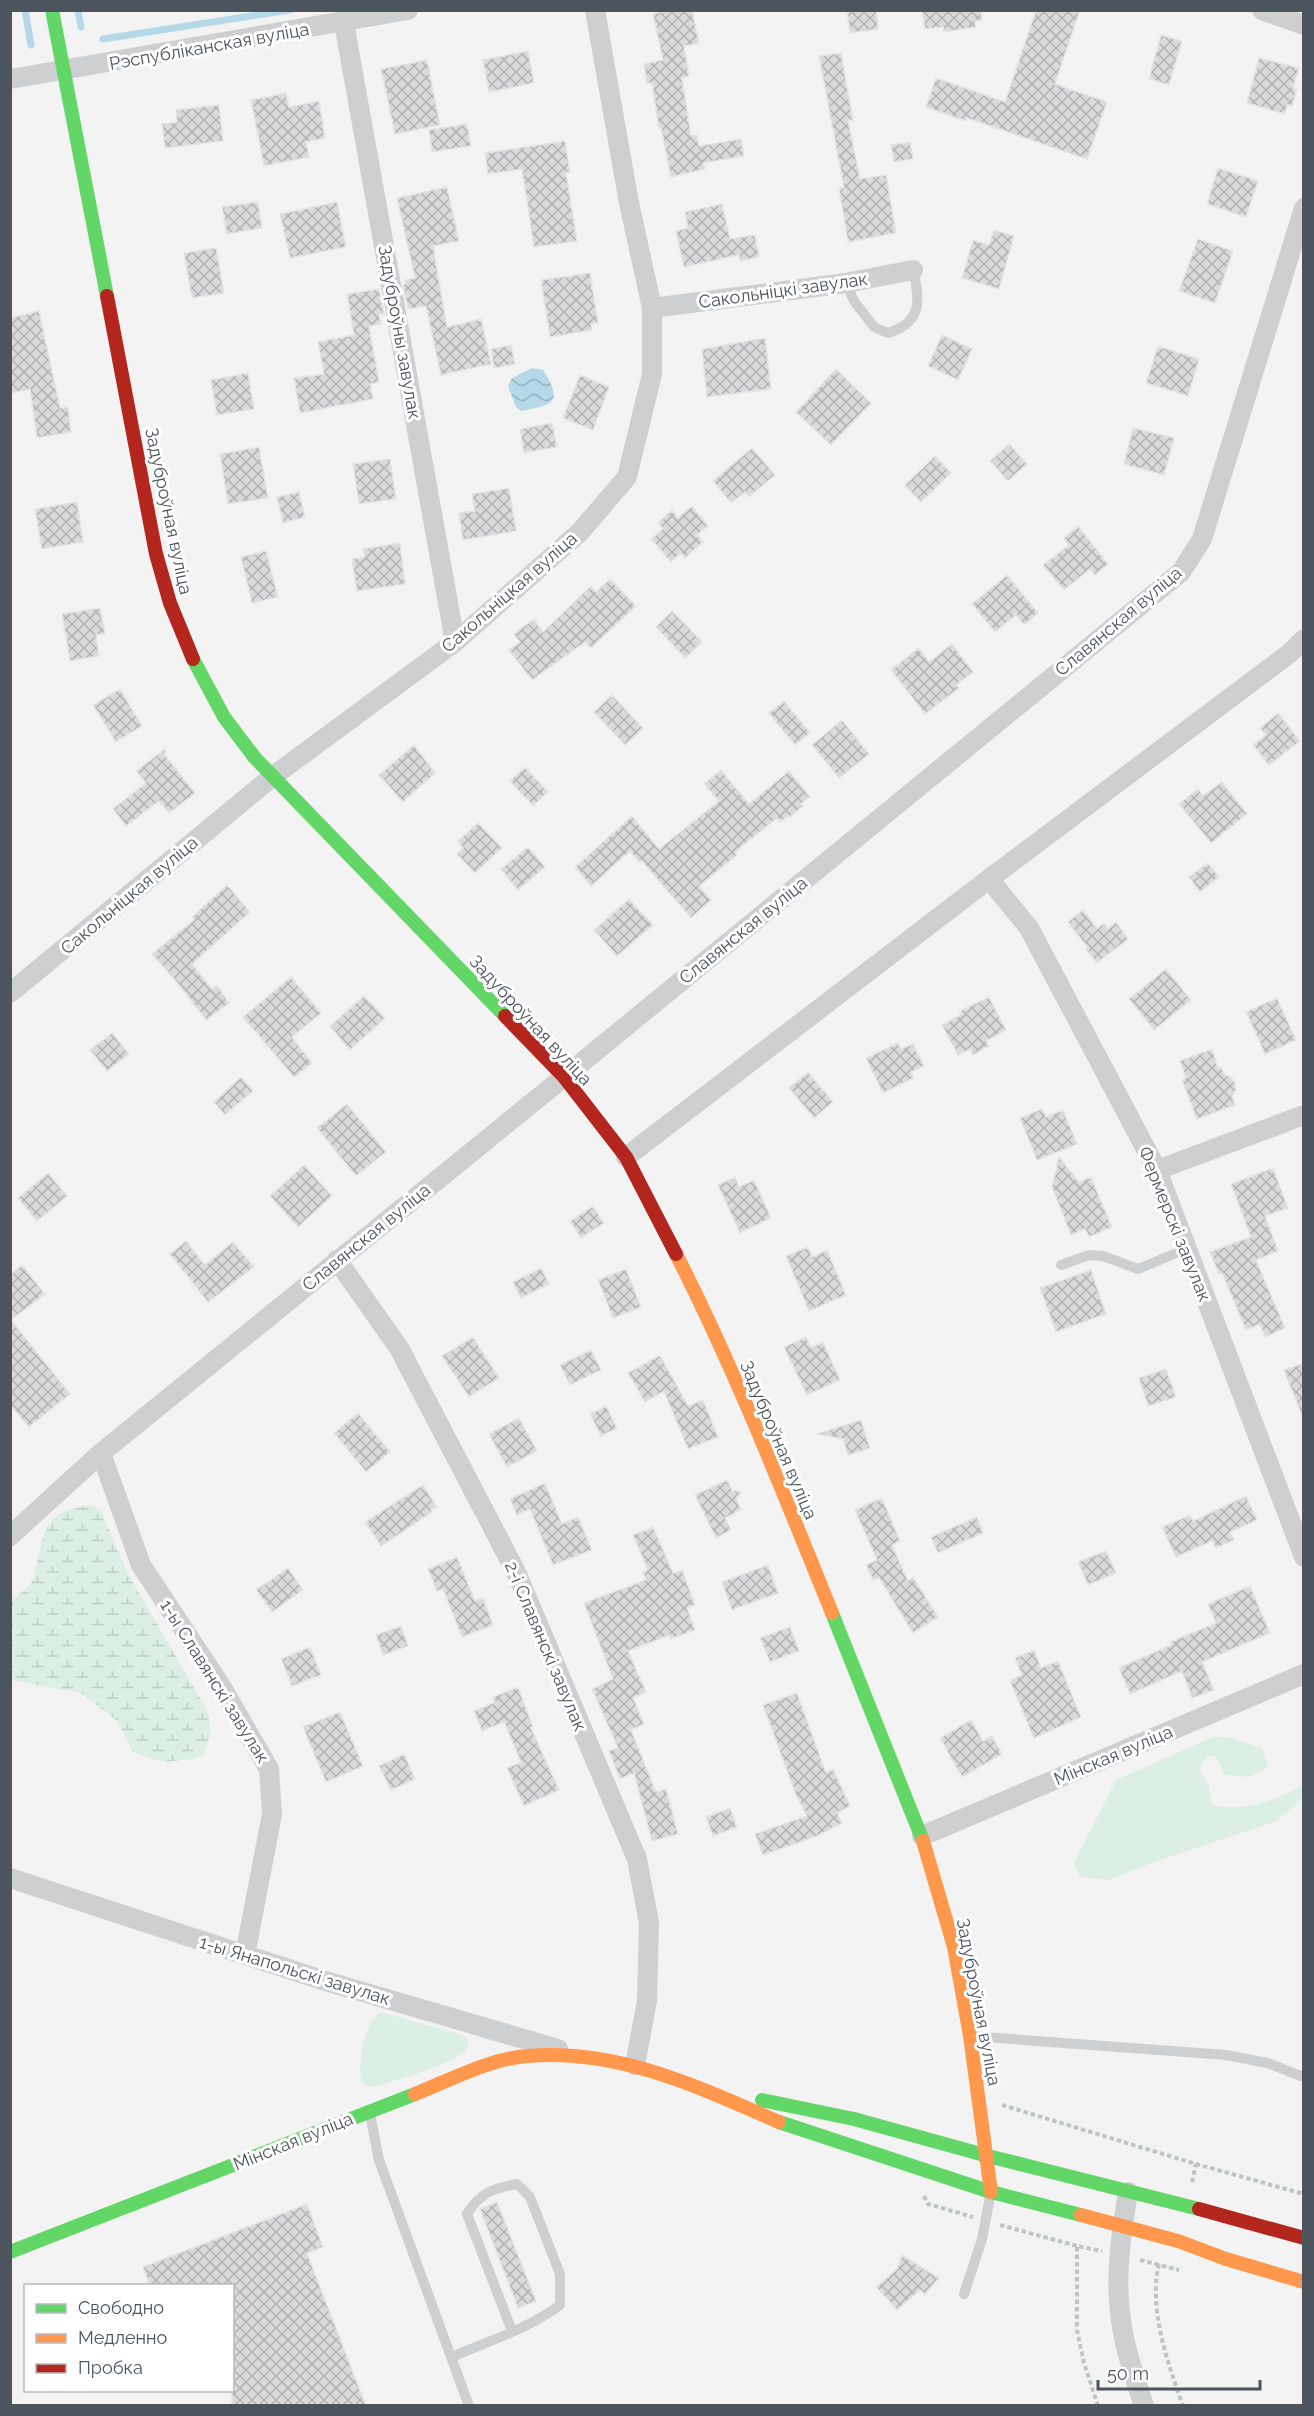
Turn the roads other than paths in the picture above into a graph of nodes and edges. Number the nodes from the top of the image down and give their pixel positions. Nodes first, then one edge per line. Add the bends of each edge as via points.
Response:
1 (52, 10) edge
2 (408, 10) edge
3 (595, 10) edge
4 (1262, 10) edge
5 (344, 23) junction
6 (1304, 25) edge
7 (63, 72) junction
8 (10, 80) edge
9 (1304, 208) edge
10 (913, 270) joint
11 (846, 283) junction
12 (652, 308) junction
13 (1304, 639) edge
14 (455, 642) junction
15 (272, 777) junction
16 (989, 879) junction
17 (10, 993) edge
18 (564, 1077) junction
19 (1304, 1114) edge
20 (626, 1157) junction
21 (1157, 1170) junction
22 (1186, 1250) junction
23 (337, 1260) junction
24 (1061, 1265) dead end
25 (101, 1453) junction
26 (10, 1536) edge
27 (1304, 1557) edge
28 (1304, 1674) edge
29 (921, 1836) junction
30 (10, 1878) edge
31 (245, 1955) junction
32 (970, 2036) junction
33 (581, 2056) junction
34 (635, 2065) junction
35 (1304, 2077) edge
36 (700, 2087) junction
37 (369, 2111) junction
38 (987, 2156) junction
39 (992, 2192) junction
40 (1128, 2192) junction
41 (1122, 2228) junction
42 (1304, 2238) edge
43 (10, 2252) edge
44 (1304, 2282) edge
45 (964, 2294) dead end
46 (512, 2331) junction
47 (452, 2357) junction
48 (469, 2406) edge
49 (1144, 2406) edge

1 - 7 street, Задуброўная вуліца
2 - 5 street, Рэспубліканская вуліца
3 - 12 street, Сакольніцкая вуліца
4 - 6 street
5 - 7 street, Рэспубліканская вуліца
5 - 14 street, Задуброўны завулак
7 - 8 street, Рэспубліканская вуліца
7 - 15 street, Задуброўная вуліца via 167,596 186,645 221,711
9 - 18 street, Славянская вуліца via 1202,539 1181,572
10 - 11 street, Сакольніцкі завулак
10 - 11 lane via 919,296 915,315 898,330 888,333 874,327
11 - 12 street, Сакольніцкі завулак
12 - 14 street, Сакольніцкая вуліца via 652,374 627,477 580,532
13 - 16 street
14 - 15 street, Сакольніцкая вуліца
15 - 17 street, Сакольніцкая вуліца
15 - 18 street, Задуброўная вуліца
16 - 20 street
16 - 21 street, Фермерскі завулак via 1029,928
18 - 20 street, Задуброўная вуліца
18 - 23 street, Славянская вуліца
19 - 21 street
20 - 29 street, Задуброўная вуліца via 693,1288 784,1494
21 - 22 street, Фермерскі завулак
22 - 24 lane via 1138,1269 1089,1255
22 - 27 street, Фермерскі завулак
23 - 25 street, Славянская вуліца
23 - 34 street, 2-і Славянскі завулак via 399,1348 516,1572 637,1859 649,1923 647,2001
25 - 26 street, Славянская вуліца
25 - 31 street, 1-ы Славянскі завулак via 141,1565 221,1686 269,1769 272,1814
28 - 29 street, Мінская вуліца
29 - 32 street, Задуброўная вуліца via 954,1947
30 - 31 street, 1-ы Янапольскі завулак
31 - 33 street, 1-ы Янапольскі завулак
32 - 35 lane via 1226,2055
32 - 38 street, Задуброўная вуліца
33 - 34 street, Мінская вуліца
33 - 37 street, Мінская вуліца via 526,2056 494,2063
34 - 36 street, Мінская вуліца
36 - 38 street via 855,2119
36 - 39 street via 782,2123
37 - 43 street, Мінская вуліца
37 - 47 lane via 379,2160
38 - 39 street, Задуброўная вуліца
38 - 40 street
39 - 41 street
39 - 45 lane via 982,2240
40 - 41 street
40 - 42 street
41 - 44 street via 1178,2241
41 - 49 street via 1120,2312 1131,2368
46 - 46 lane via 560,2306 560,2274 530,2197 517,2184 478,2198 467,2214
46 - 47 lane
47 - 48 lane

